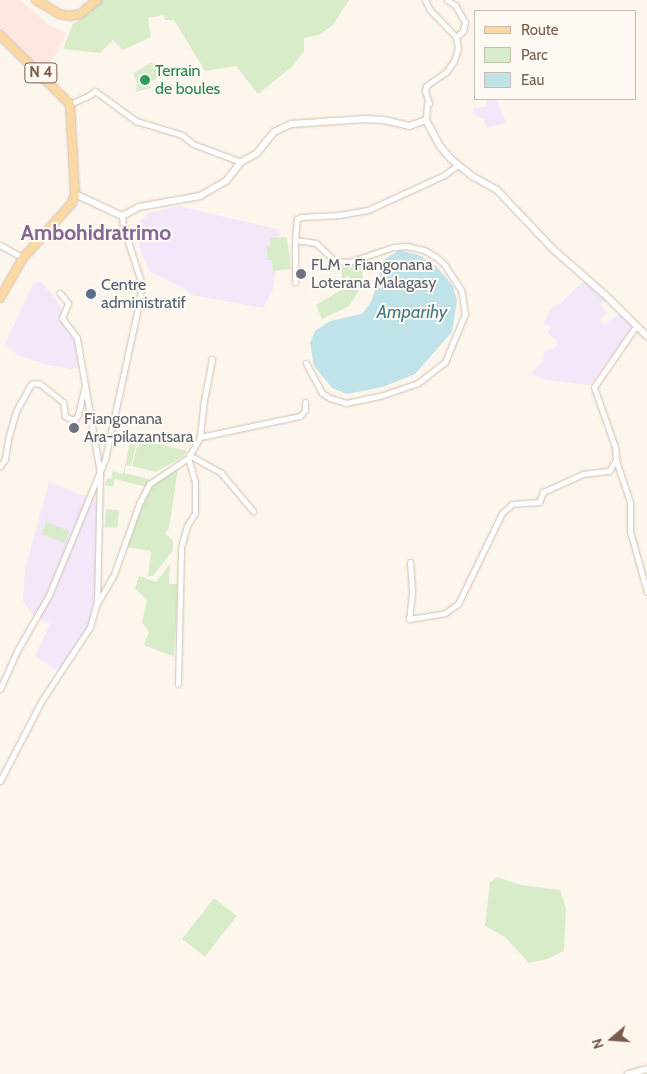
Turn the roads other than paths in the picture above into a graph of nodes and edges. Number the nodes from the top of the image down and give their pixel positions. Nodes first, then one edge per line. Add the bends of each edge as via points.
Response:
1 (36, 0) edge
2 (97, 0) edge
3 (425, 0) edge
4 (447, 0) edge
5 (0, 36) edge
6 (456, 37) junction
7 (70, 104) junction
8 (426, 120) junction
9 (241, 162) junction
10 (458, 165) junction
11 (75, 194) junction
12 (72, 202) junction
13 (88, 202) junction
14 (122, 216) junction
15 (295, 240) junction
16 (0, 245) edge
17 (23, 258) junction
18 (295, 282) dead end
19 (60, 293) dead end
20 (0, 298) edge
21 (636, 326) junction
22 (647, 336) edge
23 (212, 359) dead end
24 (306, 363) dead end
25 (85, 387) junction
26 (305, 402) dead end
27 (200, 438) junction
28 (189, 456) junction
29 (616, 460) junction
30 (0, 466) edge
31 (100, 473) junction
32 (253, 511) dead end
33 (410, 562) dead end
34 (647, 592) edge
35 (97, 604) junction
36 (178, 684) dead end
37 (0, 689) edge
38 (0, 781) edge
39 (647, 1069) edge
40 (628, 1074) edge

1 - 2 main road via 59,14 69,16 80,14
3 - 6 street via 430,10
4 - 6 street via 455,5 465,22 463,31
5 - 7 main road, N 4
6 - 8 street via 458,48 454,61 446,72 426,86 429,103
7 - 9 street via 95,91 136,120 182,135 193,144
7 - 11 main road, N 4
8 - 9 street via 409,126 366,119 291,124 274,132 257,153
8 - 10 street via 440,146
9 - 14 street via 226,181 200,196 139,207
10 - 15 street via 368,210 301,217 297,219
10 - 21 street via 496,190 554,250
11 - 12 main road
11 - 13 street
12 - 13 street
12 - 17 main road
13 - 14 street
14 - 31 street via 122,226 141,282
15 - 18 street
15 - 24 street via 316,244 335,260 349,262 393,247 424,250 451,273 461,290 465,314 445,362 418,384 380,396 346,403 330,398 322,393
16 - 17 street
17 - 20 main road
19 - 25 street via 68,303 62,318 77,338
21 - 22 street
21 - 29 street via 594,387 615,447
23 - 27 street
25 - 30 street via 78,415 71,419 65,416 63,402 40,384 30,386 16,411 5,459
25 - 31 street
26 - 27 street via 305,410 300,416
27 - 28 street
28 - 32 street via 221,474
28 - 35 street via 149,484 114,574
28 - 36 street via 195,482 194,513 180,548
29 - 33 street via 609,471 583,474 543,492 539,502 512,504 502,513 458,604 445,613 409,619 412,592
29 - 34 street via 630,502 630,530
31 - 35 street
31 - 37 street via 49,595
35 - 38 street via 90,627 42,700
39 - 40 street

